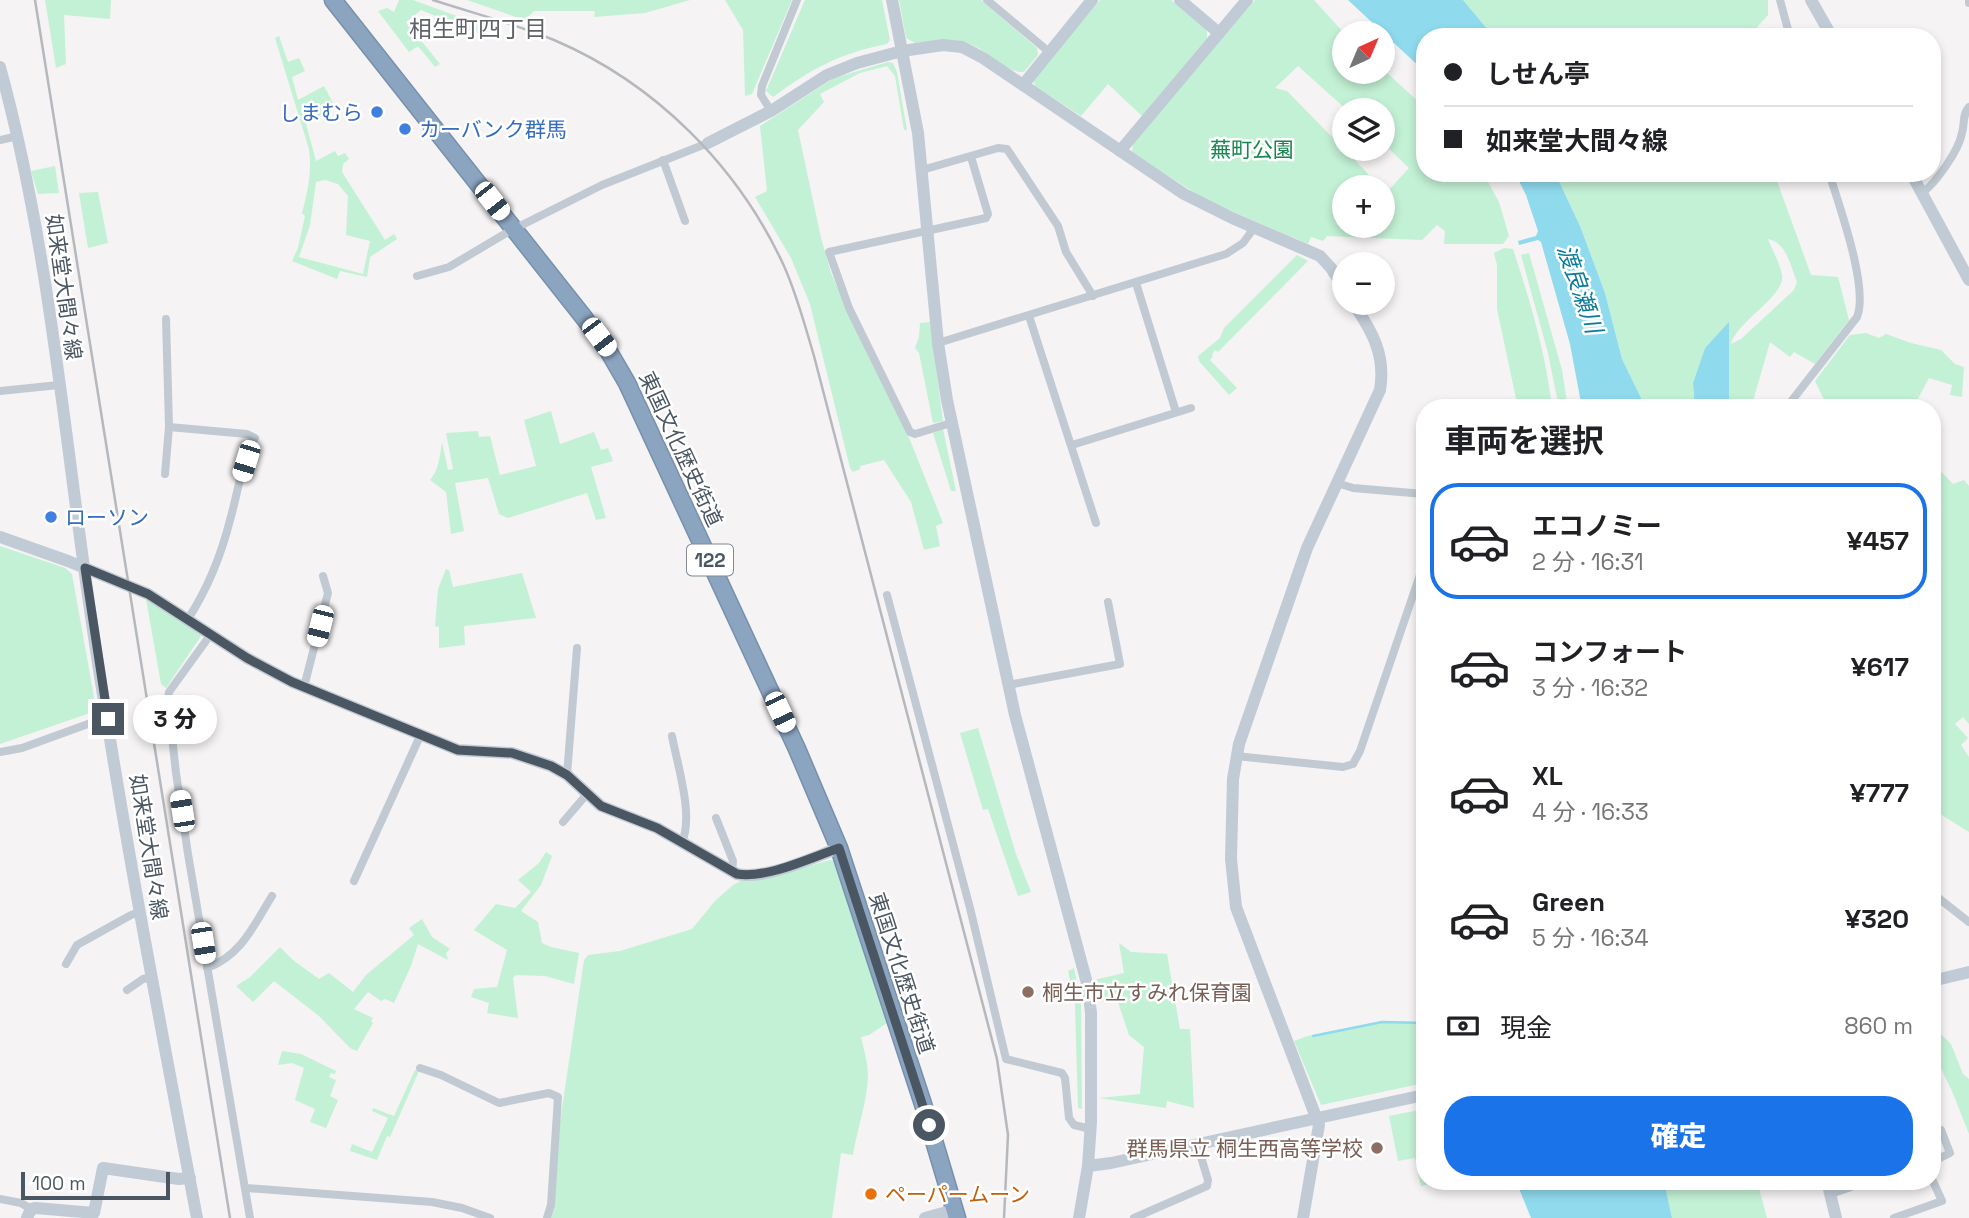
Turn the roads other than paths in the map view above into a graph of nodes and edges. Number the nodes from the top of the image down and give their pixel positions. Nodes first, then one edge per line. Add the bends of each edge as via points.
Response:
1 (333, 0) edge
2 (797, 0) edge
3 (892, 0) edge
4 (987, 0) edge
5 (1092, 0) edge
6 (1180, 0) edge
7 (1247, 0) edge
8 (1780, 0) edge
9 (1811, 0) edge
10 (1788, 28) edge
11 (1827, 28) edge
12 (1219, 33) junction
13 (902, 51) junction
14 (1048, 51) junction
15 (0, 67) edge
16 (1023, 85) junction
17 (1969, 107) edge
18 (771, 111) junction
19 (18, 136) junction
20 (0, 140) edge
21 (708, 142) joint
22 (1120, 151) junction
23 (971, 157) junction
24 (663, 160) junction
25 (922, 170) junction
26 (1941, 171) edge
27 (1832, 182) edge
28 (1916, 182) edge
29 (1934, 182) edge
30 (1922, 193) junction
31 (685, 221) dead end
32 (1254, 228) junction
33 (514, 229) junction
34 (929, 231) junction
35 (1332, 272) edge
36 (418, 276) dead end
37 (1969, 280) edge
38 (1136, 283) junction
39 (1093, 296) junction
40 (1361, 315) edge
41 (1029, 316) junction
42 (166, 319) dead end
43 (938, 343) junction
44 (59, 385) junction
45 (0, 391) edge
46 (1793, 399) edge
47 (1191, 408) dead end
48 (1176, 412) junction
49 (951, 424) junction
50 (169, 427) junction
51 (1072, 445) junction
52 (165, 474) dead end
53 (1337, 483) junction
54 (1416, 493) edge
55 (1096, 523) dead end
56 (0, 537) edge
57 (85, 568) junction
58 (323, 576) dead end
59 (1416, 586) edge
60 (887, 595) dead end
61 (1108, 602) dead end
62 (188, 619) junction
63 (211, 634) junction
64 (577, 648) dead end
65 (1008, 685) junction
66 (304, 687) junction
67 (108, 719) junction
68 (421, 734) junction
69 (672, 736) dead end
70 (0, 752) edge
71 (1236, 756) junction
72 (567, 775) junction
73 (587, 793) junction
74 (716, 818) dead end
75 (563, 822) dead end
76 (682, 842) junction
77 (839, 848) junction
78 (732, 871) junction
79 (354, 881) dead end
80 (272, 896) dead end
81 (1941, 900) edge
82 (140, 912) junction
83 (1969, 922) edge
84 (66, 964) dead end
85 (206, 968) junction
86 (1969, 972) edge
87 (151, 977) junction
88 (1941, 979) edge
89 (128, 990) dead end
90 (420, 1068) dead end
91 (1416, 1097) edge
92 (1317, 1118) junction
93 (1091, 1129) junction
94 (1941, 1130) dead end
95 (1196, 1144) junction
96 (1941, 1158) edge
97 (1088, 1166) junction
98 (190, 1178) junction
99 (246, 1188) junction
100 (1830, 1190) edge
101 (1937, 1190) edge
102 (0, 1199) edge
103 (29, 1214) edge
104 (956, 1214) edge
105 (197, 1218) edge
106 (250, 1218) edge
107 (490, 1218) edge
108 (547, 1218) edge
109 (925, 1218) edge
110 (1079, 1218) edge
111 (1134, 1218) edge
112 (1303, 1218) edge
113 (1836, 1218) edge
114 (1894, 1218) edge

1 - 33 highway, 東国文化歴史街道 / 122
2 - 18 street via 762,86 761,95
3 - 13 street
4 - 14 street
5 - 14 street
6 - 12 street
7 - 12 street
8 - 10 street
9 - 11 street
12 - 22 street
13 - 16 street via 962,47
13 - 18 street via 844,67
13 - 25 street
14 - 16 street
15 - 19 street, 如来堂大間々線
16 - 22 street
17 - 26 street via 1959,142
18 - 21 street
19 - 20 street
19 - 44 street, 如来堂大間々線 via 37,226
21 - 24 street
22 - 32 street via 1184,194
23 - 25 street
23 - 34 street via 986,218
23 - 39 street via 1007,149 1058,226 1066,252
24 - 31 street
24 - 33 street
25 - 34 street
27 - 46 street via 1855,265 1860,309
28 - 30 street
29 - 30 street
30 - 37 street
32 - 35 street via 1320,256
32 - 38 street via 1243,243 1226,254
33 - 36 street via 449,267
33 - 77 highway, 東国文化歴史街道 / 122 via 610,352 628,383
34 - 43 street
34 - 49 street via 829,252 849,308 910,432
38 - 39 street
38 - 48 street
39 - 41 street
40 - 53 street via 1375,338 1382,377 1373,410
41 - 43 street
41 - 51 street
42 - 50 street
43 - 49 street
44 - 45 street
44 - 57 street, 如来堂大間々線
47 - 48 street
48 - 51 street
49 - 65 street
50 - 52 street
50 - 62 street via 255,438 215,568
51 - 55 street
53 - 54 street
53 - 71 street via 1303,560
56 - 57 street
57 - 62 street via 148,594
57 - 67 street, 如来堂大間々線
58 - 66 street via 328,593
59 - 71 street via 1353,764
60 - 93 street via 1006,1059 1064,1075 1069,1118 1074,1125
61 - 65 street via 1120,664
62 - 63 street
63 - 66 street via 260,666
63 - 85 street via 167,700
64 - 72 street
65 - 93 street via 1088,987
66 - 68 street
67 - 70 street
67 - 82 street, 如来堂大間々線
68 - 72 street via 458,750 522,756
68 - 79 street
69 - 76 street via 685,806
71 - 92 street via 1231,859 1236,907
72 - 73 street
73 - 75 street
73 - 76 street via 607,809
74 - 78 street via 733,861
76 - 78 street
77 - 78 street via 757,875
77 - 104 highway, 東国文化歴史街道 / 122
80 - 85 street via 240,947
81 - 83 street
82 - 84 street via 77,945
82 - 87 street, 如来堂大間々線
85 - 99 street
86 - 88 street
87 - 89 street
87 - 98 street, 如来堂大間々線
90 - 108 street via 499,1104 549,1093 558,1097
91 - 92 street
92 - 95 street
92 - 112 street via 1319,1134
93 - 97 street
94 - 96 street via 1950,1153
95 - 97 street
95 - 111 street via 1207,1186
97 - 110 street
98 - 103 street via 103,1168 94,1213
98 - 105 street, 如来堂大間々線
99 - 106 street
99 - 107 street via 432,1202
100 - 113 street
101 - 114 street via 1942,1201
102 - 103 street via 21,1203
104 - 109 street

